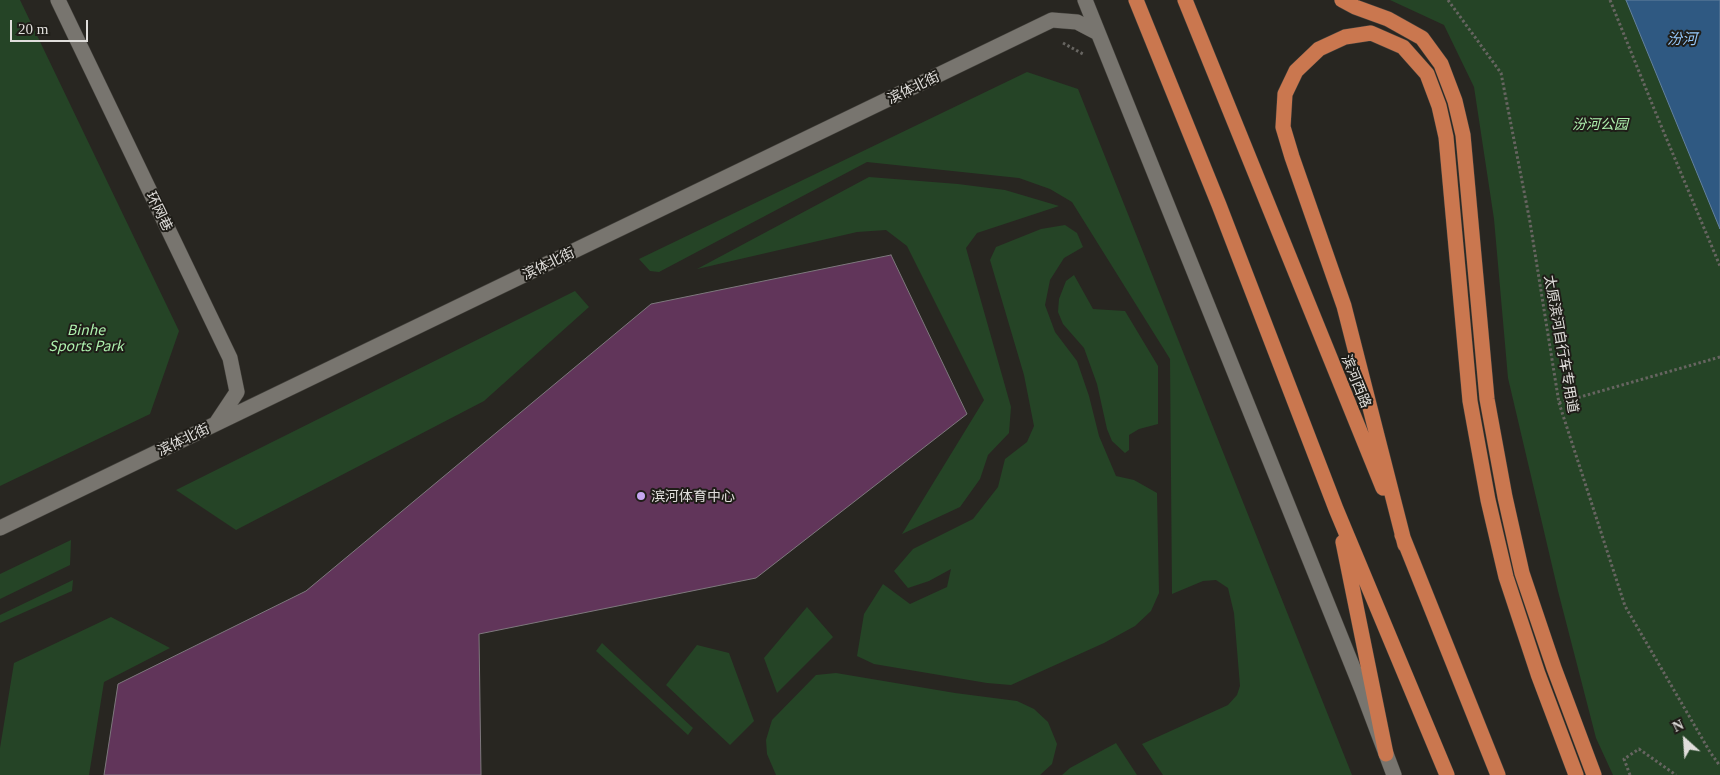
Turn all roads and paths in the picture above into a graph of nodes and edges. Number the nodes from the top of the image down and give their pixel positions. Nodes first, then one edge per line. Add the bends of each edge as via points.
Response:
1 (58, 0) edge
2 (1085, 0) edge
3 (1136, 0) edge
4 (1185, 0) edge
5 (1342, 0) edge
6 (1448, 0) edge
7 (1610, 0) edge
8 (1098, 33) junction
9 (1720, 266) edge
10 (1720, 357) edge
11 (1559, 403) junction
12 (217, 423) junction
13 (1336, 509) junction
14 (0, 528) edge
15 (1405, 545) junction
16 (1386, 754) junction
17 (1720, 766) edge
18 (1394, 775) edge
19 (1448, 775) edge
20 (1498, 775) edge
21 (1576, 775) edge
22 (1594, 775) edge
23 (1630, 775) edge
24 (1676, 775) edge

1 - 12 street, 环网巷 via 230,358 237,392
2 - 8 street
3 - 13 highway
4 - 15 highway, 滨河西路
5 - 22 highway via 1388,19 1422,38 1442,64 1455,101 1463,135 1487,399 1505,497 1522,573
6 - 11 path, 太原滨河自行车专用道 via 1501,73 1530,222
7 - 9 path
8 - 12 street, 滨体北街 via 1077,22 1052,20
8 - 16 street
10 - 11 path
11 - 17 path, 太原滨河自行车专用道 via 1625,606
12 - 14 street, 滨体北街
13 - 16 highway
13 - 19 highway
15 - 20 highway, 滨河西路
15 - 21 highway via 1344,306 1283,126 1285,94 1296,72 1319,49 1345,37 1371,33 1403,48 1427,74 1439,106 1446,137 1470,401 1488,500 1506,577
16 - 18 street
23 - 24 path via 1624,759 1640,748

